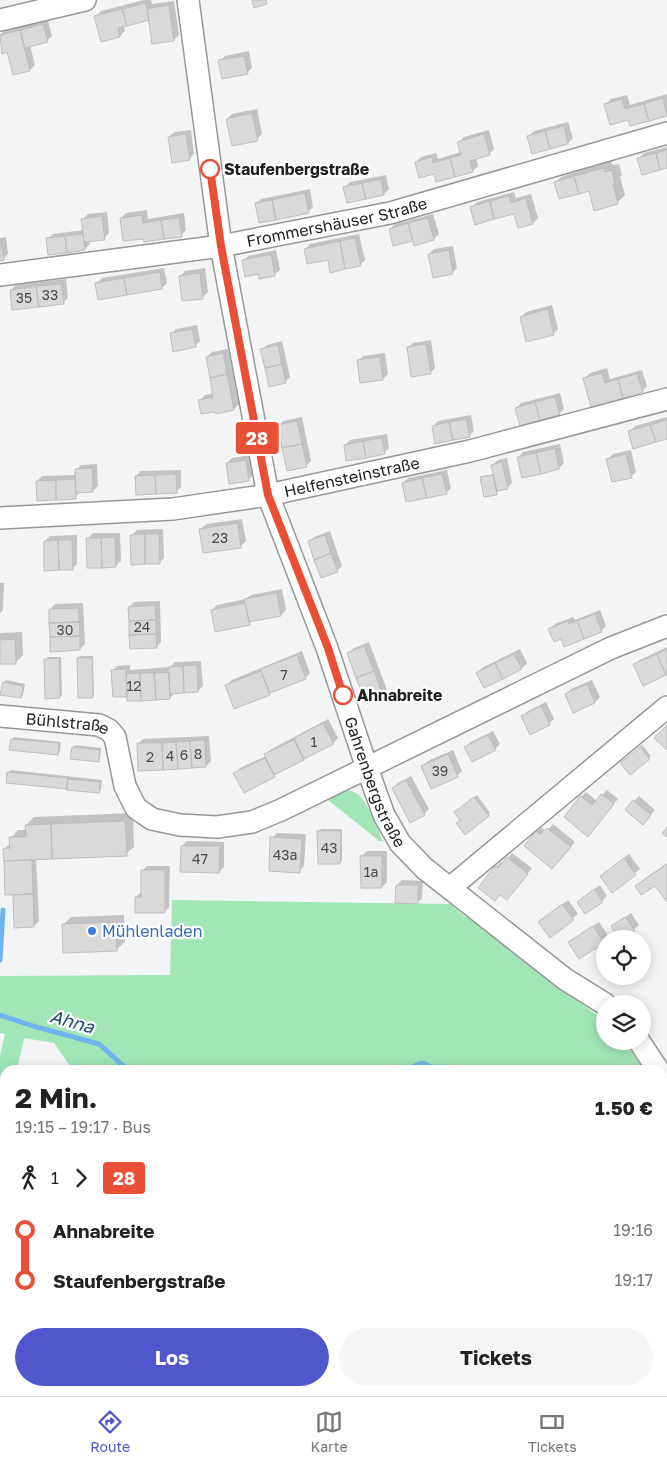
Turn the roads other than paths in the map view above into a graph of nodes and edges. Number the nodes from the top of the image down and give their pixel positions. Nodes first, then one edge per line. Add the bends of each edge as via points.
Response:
1 (85, 0) edge
2 (188, 0) edge
3 (0, 20) edge
4 (667, 133) edge
5 (221, 246) junction
6 (0, 275) edge
7 (667, 399) edge
8 (268, 495) junction
9 (0, 518) edge
10 (667, 626) edge
11 (667, 707) edge
12 (0, 716) edge
13 (367, 768) junction
14 (451, 889) junction
15 (596, 998) edge

1 - 3 street
2 - 5 street, Gahrenbergstraße
4 - 5 street, Frommershäuser Straße via 390,213
5 - 6 street, Frommershäuser Straße
5 - 8 street, Gahrenbergstraße
7 - 8 street, Helfensteinstraße via 470,451
8 - 9 street, Helfensteinstraße via 173,509
8 - 13 street, Gahrenbergstraße via 328,648
10 - 13 street via 611,648
11 - 14 street
12 - 13 street, Bühlstraße via 99,725 109,730 115,737 125,786 136,808 152,819 180,825 217,827 252,822
13 - 14 street, Gahrenbergstraße via 384,815 400,843
14 - 15 street, Gahrenbergstraße via 565,979

